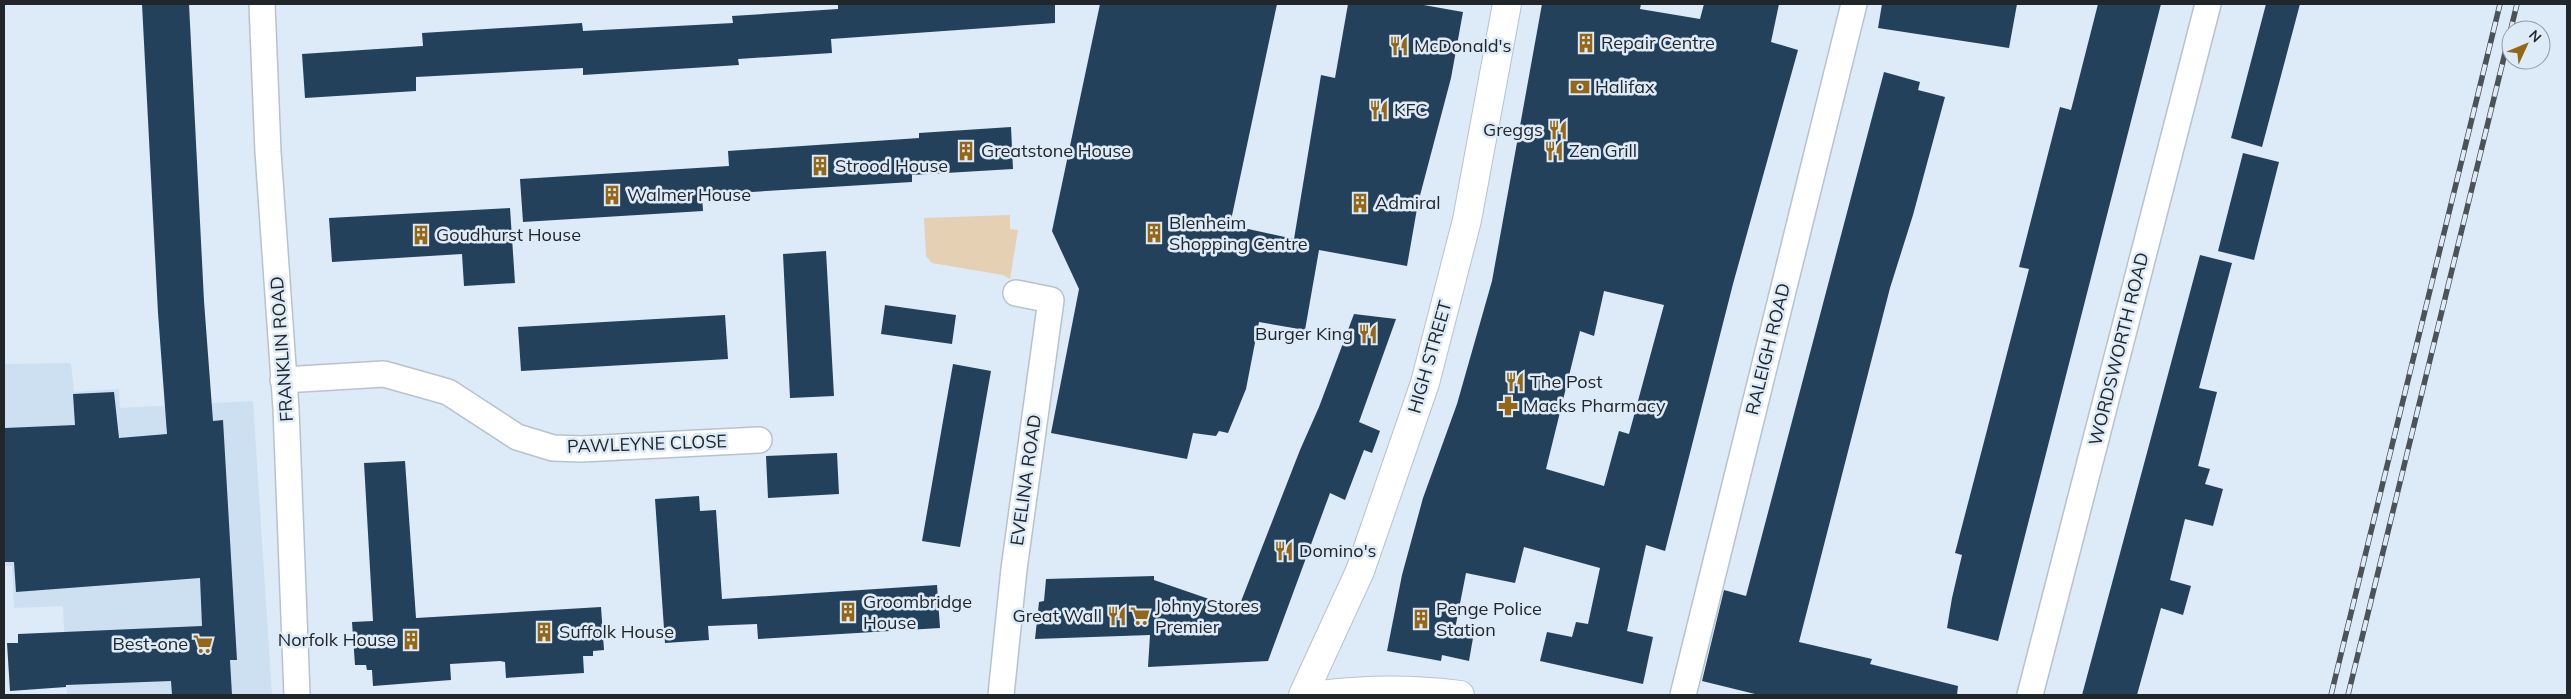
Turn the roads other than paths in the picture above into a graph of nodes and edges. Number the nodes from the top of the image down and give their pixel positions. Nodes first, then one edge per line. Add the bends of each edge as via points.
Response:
1 (262, 4) edge
2 (1507, 4) edge
3 (1854, 4) edge
4 (2208, 4) edge
5 (1016, 294) dead end
6 (284, 380) junction
7 (759, 440) dead end
8 (297, 695) edge
9 (1001, 695) edge
10 (1303, 695) edge
11 (1321, 695) edge
12 (1460, 695) edge
13 (1683, 695) edge
14 (2030, 695) edge

1 - 6 street, FRANKLIN ROAD via 268,152
2 - 10 main road, HIGH STREET via 1468,220 1425,383 1360,571
3 - 13 street, RALEIGH ROAD
4 - 14 street, WORDSWORTH ROAD
5 - 9 street, EVELINA ROAD via 1051,300 1014,570
6 - 7 street, PAWLEYNE CLOSE via 384,374 448,392 517,437 553,448
6 - 8 street, FRANKLIN ROAD
11 - 12 main road via 1354,690

